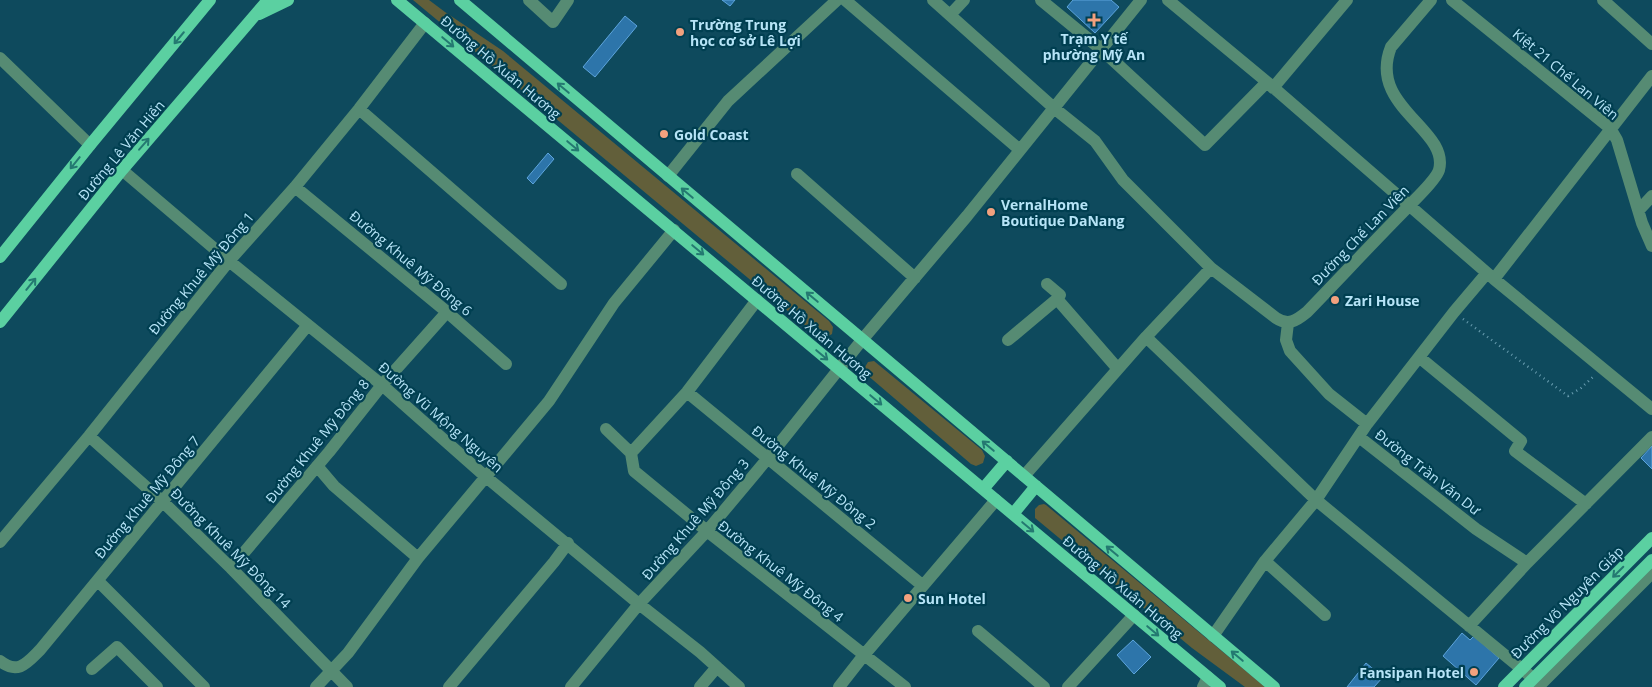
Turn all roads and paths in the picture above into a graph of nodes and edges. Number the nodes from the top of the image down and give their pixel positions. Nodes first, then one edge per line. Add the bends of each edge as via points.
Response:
1 (210, 0) edge
2 (268, 0) edge
3 (288, 0) edge
4 (397, 0) edge
5 (460, 0) edge
6 (529, 0) edge
7 (568, 0) edge
8 (837, 0) edge
9 (845, 0) edge
10 (933, 0) edge
11 (964, 0) edge
12 (1041, 0) edge
13 (1141, 0) edge
14 (1168, 0) edge
15 (1347, 0) edge
16 (1431, 0) edge
17 (1452, 0) edge
18 (1603, 0) edge
19 (950, 15) junction
20 (254, 17) junction
21 (424, 23) junction
22 (1652, 44) edge
23 (1102, 50) junction
24 (0, 58) edge
25 (1652, 76) edge
26 (1270, 85) junction
27 (1054, 108) junction
28 (359, 109) junction
29 (1610, 128) junction
30 (90, 145) junction
31 (1020, 150) junction
32 (122, 170) junction
33 (797, 174) dead end
34 (668, 176) junction
35 (295, 187) junction
36 (1652, 196) edge
37 (1409, 206) junction
38 (1639, 210) junction
39 (674, 230) junction
40 (1652, 246) edge
41 (0, 257) edge
42 (229, 261) junction
43 (1211, 268) junction
44 (1490, 276) junction
45 (915, 278) junction
46 (561, 284) dead end
47 (1047, 284) dead end
48 (1057, 299) junction
49 (756, 300) junction
50 (447, 312) junction
51 (1454, 312) junction
52 (0, 322) edge
53 (1288, 323) junction
54 (308, 325) junction
55 (1146, 337) junction
56 (862, 340) junction
57 (1008, 340) dead end
58 (1419, 357) junction
59 (506, 364) dead end
60 (1602, 368) junction
61 (839, 369) junction
62 (1118, 369) junction
63 (382, 385) junction
64 (687, 392) junction
65 (1652, 409) edge
66 (1366, 424) junction
67 (606, 429) dead end
68 (89, 436) junction
69 (1359, 437) junction
70 (1652, 437) edge
71 (631, 453) junction
72 (768, 458) junction
73 (1006, 461) junction
74 (317, 466) junction
75 (1024, 476) junction
76 (486, 477) junction
77 (1036, 486) junction
78 (983, 489) junction
79 (996, 500) junction
80 (1316, 500) junction
81 (163, 502) junction
82 (1586, 504) junction
83 (1013, 514) junction
84 (707, 531) junction
85 (1652, 538) edge
86 (0, 542) edge
87 (568, 543) junction
88 (418, 558) junction
89 (1652, 560) edge
90 (1265, 561) junction
91 (1527, 563) junction
92 (231, 568) junction
93 (1652, 573) edge
94 (98, 580) junction
95 (922, 585) junction
96 (640, 604) junction
97 (1134, 615) junction
98 (1325, 615) dead end
99 (1469, 626) junction
100 (978, 630) dead end
101 (1214, 636) junction
102 (864, 655) junction
103 (0, 661) edge
104 (717, 667) junction
105 (92, 669) dead end
106 (1522, 669) junction
107 (332, 671) junction
108 (1206, 682) edge
109 (1532, 684) edge
110 (157, 687) edge
111 (204, 687) edge
112 (316, 687) edge
113 (348, 687) edge
114 (448, 687) edge
115 (571, 687) edge
116 (700, 687) edge
117 (739, 687) edge
118 (838, 687) edge
119 (905, 687) edge
120 (1044, 687) edge
121 (1068, 687) edge
122 (1220, 687) edge
123 (1274, 687) edge
124 (1504, 687) edge

1 -> 30 main road, Đường Lê Văn Hiến
2 - 20 main road, Đường Lê Văn Hiến
3 - 20 main road
4 - 21 main road, Đường Hồ Xuân Hương
34 -> 5 main road, Đường Hồ Xuân Hương
6 - 7 street via 553,22
8 - 34 street via 728,101
9 - 31 street
10 - 19 street
11 - 19 street
12 - 23 street
13 - 23 street, Đường Khuê Mỹ Đông 3
14 - 26 street
15 - 26 street
16 - 37 street, Đường Chế Lan Viên via 1395,40 1386,63 1391,90 1432,141 1439,159 1439,171
17 - 29 street, Kiệt 21 Chế Lan Viên
18 - 22 street
19 - 27 street
32 -> 20 main road, Đường Lê Văn Hiến
21 - 28 street, Đường Khuê Mỹ Đông 1
21 -> 39 main road, Đường Hồ Xuân Hương
23 - 26 street via 1205,145
23 - 27 street, Đường Khuê Mỹ Đông 3
24 - 30 street
25 - 29 street, Đường Trần Văn Dư
26 - 37 street
27 - 31 street, Đường Khuê Mỹ Đông 3
27 - 43 street via 1095,140 1124,180
28 - 35 street, Đường Khuê Mỹ Đông 1
28 - 46 street
29 - 38 street, Kiệt 21 Chế Lan Viên via 1617,140
29 - 44 street, Đường Trần Văn Dư
30 -> 41 main road, Đường Lê Văn Hiến
31 - 45 street, Đường Khuê Mỹ Đông 3
32 - 42 street, Đường Vũ Mộng Nguyên
52 -> 32 main road, Đường Lê Văn Hiến
33 - 45 street
56 -> 34 main road, Đường Hồ Xuân Hương
35 - 42 street, Đường Khuê Mỹ Đông 1
35 - 50 street, Đường Khuê Mỹ Đông 6
36 - 38 street
37 - 44 street
37 - 53 street, Đường Chế Lan Viên via 1307,312
38 - 40 street, Kiệt 21 Chế Lan Viên
39 -> 49 main road, Đường Hồ Xuân Hương
39 - 76 street via 614,303 549,401
42 - 54 street, Đường Vũ Mộng Nguyên
42 - 68 street, Đường Khuê Mỹ Đông 1
43 - 53 street via 1276,318
43 - 55 street
44 - 51 street, Đường Trần Văn Dư
44 - 60 street
45 - 56 street, Đường Khuê Mỹ Đông 3
47 - 48 street via 1060,295
48 - 57 street
48 - 62 street
49 -> 61 main road, Đường Hồ Xuân Hương
49 - 64 street
50 - 59 street, Đường Khuê Mỹ Đông 6
50 - 63 street, Đường Khuê Mỹ Đông 8
51 - 58 street, Đường Trần Văn Dư
51 - 60 path via 1568,396
53 - 66 street via 1286,340 1290,351 1329,394
54 - 63 street, Đường Vũ Mộng Nguyên
54 - 81 street, Đường Khuê Mỹ Đông 7
55 - 62 street
55 - 80 street
56 - 61 street, Đường Khuê Mỹ Đông 3
73 -> 56 main road, Đường Hồ Xuân Hương
58 - 66 street, Đường Trần Văn Dư
58 - 82 street via 1521,441 1515,451
60 - 65 street
61 - 72 street, Đường Khuê Mỹ Đông 3
61 -> 78 main road, Đường Hồ Xuân Hương
62 - 75 street
63 - 74 street, Đường Khuê Mỹ Đông 8
63 - 76 street, Đường Vũ Mộng Nguyên
64 - 71 street
64 - 72 street, Đường Khuê Mỹ Đông 2
66 - 69 street, Đường Trần Văn Dư
67 - 71 street
68 - 81 street, Đường Khuê Mỹ Đông 14
68 - 86 street, Đường Khuê Mỹ Đông 1
69 - 80 street
69 - 91 street, Đường Trần Văn Dư via 1476,528
70 - 82 street
71 - 84 street, Đường Khuê Mỹ Đông 4 via 634,471
72 - 84 street, Đường Khuê Mỹ Đông 3
72 - 95 street, Đường Khuê Mỹ Đông 2
73 - 75 main road, Đường Hồ Xuân Hương
73 - 78 main road
74 - 88 street via 334,486
74 - 92 street, Đường Khuê Mỹ Đông 8
75 - 77 main road, Đường Hồ Xuân Hương
76 - 87 street, Đường Vũ Mộng Nguyên
76 - 88 street
77 - 83 main road
101 -> 77 main road, Đường Hồ Xuân Hương
78 - 79 main road, Đường Hồ Xuân Hương
79 - 83 main road, Đường Hồ Xuân Hương
79 - 95 street
80 - 90 street
80 - 99 street
81 - 92 street, Đường Khuê Mỹ Đông 14
81 - 94 street, Đường Khuê Mỹ Đông 7
82 - 91 street
83 -> 97 main road, Đường Hồ Xuân Hương
84 - 96 street, Đường Khuê Mỹ Đông 3
84 - 102 street, Đường Khuê Mỹ Đông 4
85 -> 106 main road, Đường Võ Nguyên Giáp
87 - 96 street, Đường Vũ Mộng Nguyên
87 - 114 street
88 - 107 street
89 - 109 main road
90 - 98 street
90 - 101 street
91 - 99 street
92 - 107 street, Đường Khuê Mỹ Đông 14
93 - 109 street
94 - 103 street, Đường Khuê Mỹ Đông 7 via 30,660 18,667
94 - 111 street
95 - 102 street
96 - 104 street, Đường Vũ Mộng Nguyên
96 - 115 street, Đường Khuê Mỹ Đông 3
97 -> 108 main road, Đường Hồ Xuân Hương
97 - 121 street
99 - 106 street
100 - 120 street
123 -> 101 main road, Đường Hồ Xuân Hương
102 - 118 street
102 - 119 street, Đường Khuê Mỹ Đông 4
104 - 116 street
104 - 117 street, Đường Vũ Mộng Nguyên
105 - 110 street via 117,648
106 - 109 street
106 - 124 main road, Đường Võ Nguyên Giáp
107 - 112 street
107 - 113 street, Đường Khuê Mỹ Đông 14
108 - 122 main road, Đường Hồ Xuân Hương

